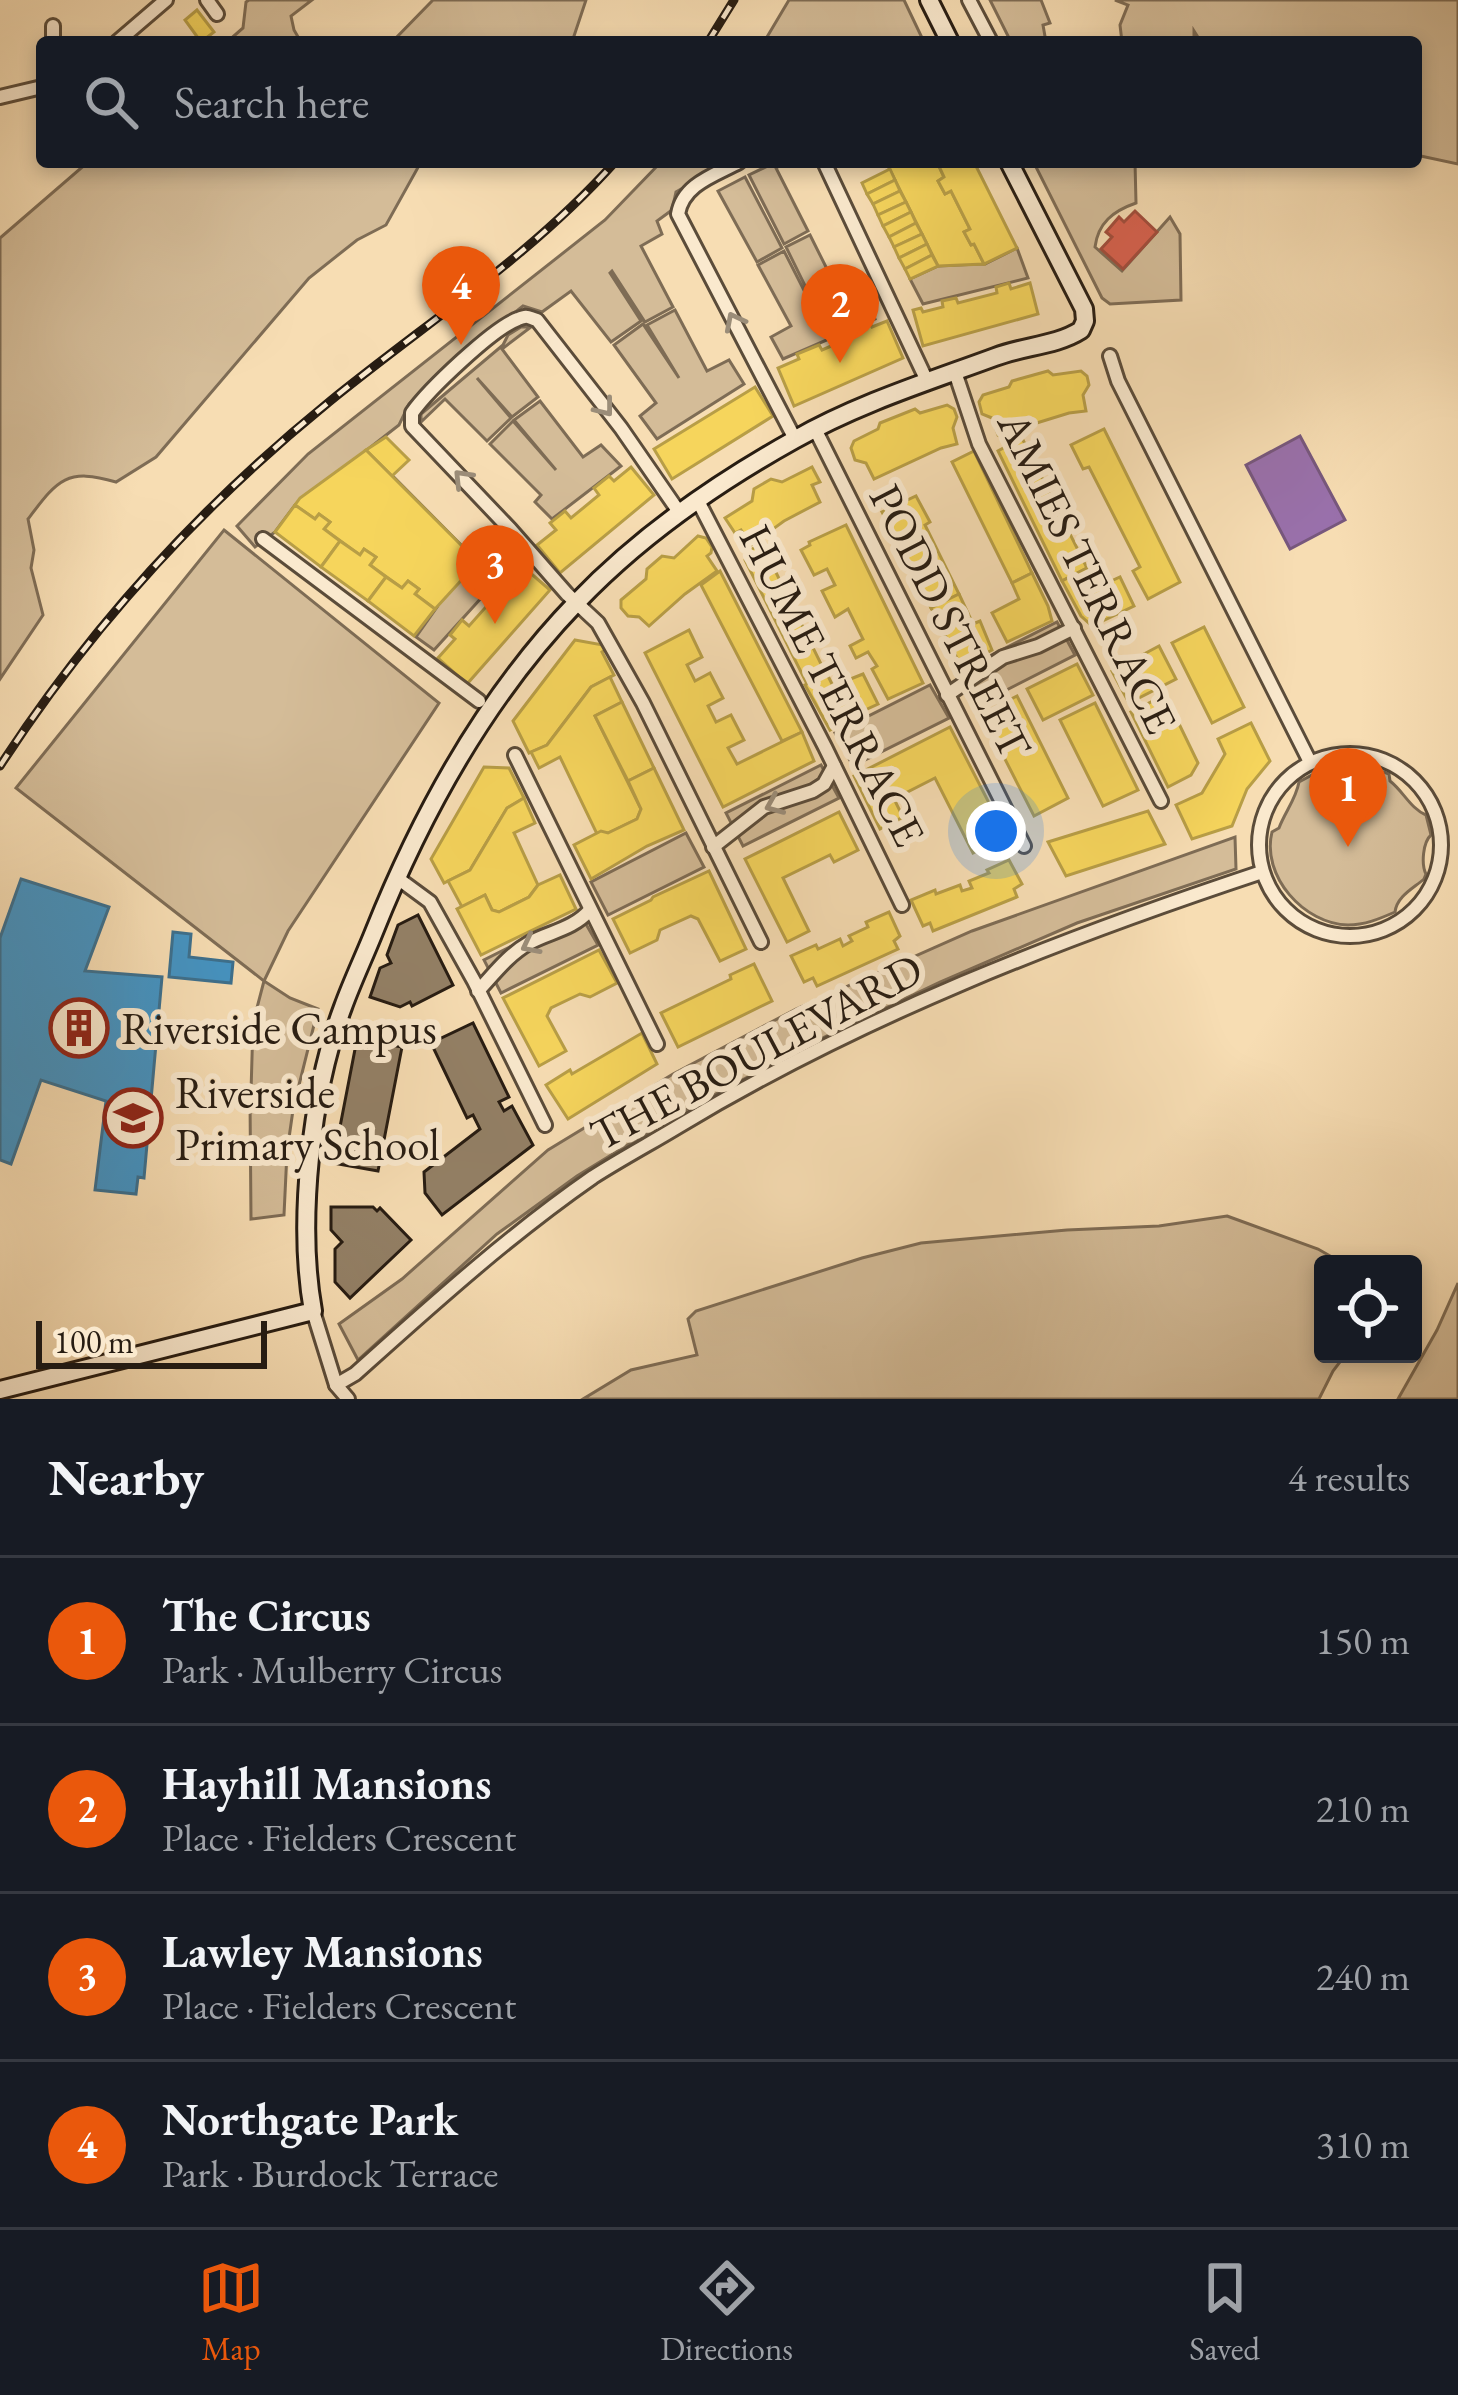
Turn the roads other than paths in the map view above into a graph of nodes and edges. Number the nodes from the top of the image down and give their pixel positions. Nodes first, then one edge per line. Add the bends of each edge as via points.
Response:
1 (166, 0) edge
2 (207, 0) edge
3 (929, 0) edge
4 (970, 0) edge
5 (217, 14) dead end
6 (53, 26) dead end
7 (53, 36) edge
8 (124, 36) edge
9 (947, 36) edge
10 (988, 36) edge
11 (36, 88) edge
12 (0, 97) edge
13 (728, 168) edge
14 (827, 168) edge
15 (1012, 168) edge
16 (1110, 356) dead end
17 (923, 374) junction
18 (958, 379) junction
19 (815, 429) junction
20 (792, 432) junction
21 (675, 506) junction
22 (701, 506) junction
23 (263, 539) dead end
24 (572, 598) junction
25 (1074, 628) junction
26 (947, 695) junction
27 (479, 701) dead end
28 (515, 755) dead end
29 (1310, 762) junction
30 (834, 766) junction
31 (1161, 801) dead end
32 (1024, 846) dead end
33 (713, 847) junction
34 (1262, 872) junction
35 (396, 877) junction
36 (902, 905) dead end
37 (590, 910) junction
38 (761, 943) dead end
39 (478, 991) junction
40 (657, 1044) dead end
41 (545, 1125) dead end
42 (313, 1311) junction
43 (336, 1384) junction
44 (0, 1390) edge
45 (330, 1399) edge
46 (348, 1399) edge

1 - 8 street
2 - 5 street
3 - 9 street
4 - 10 street
6 - 7 street
11 - 12 street
20 -> 13 street via 678,214 688,190
14 - 17 street
15 - 18 street via 1084,321 1073,335 999,355
16 - 29 street
17 - 18 street
17 - 19 street
18 - 25 street, AMIES TERRACE via 980,444
19 - 20 street
19 - 26 street, PODD STREET
20 - 22 street
21 - 22 street
21 - 24 street
24 -> 21 street via 412,426 412,412 447,374 515,320 537,320
22 - 30 street, HUME TERRACE
23 - 27 street
24 - 33 street via 606,636
24 - 35 street via 488,715
25 - 26 street via 1003,657
25 - 31 street, AMIES TERRACE
26 - 32 street, PODD STREET
28 - 37 street
29 - 34 street via 1271,797 1261,820
29 - 34 street via 1363,754 1411,776 1439,822 1433,883 1394,926 1342,937 1292,916
30 -> 33 street via 824,784 764,807
30 - 36 street, HUME TERRACE
33 - 38 street
34 - 43 street, THE BOULEVARD via 1072,937 736,1091 524,1228
35 - 39 street via 430,902
35 - 42 street via 322,1085 307,1214
37 -> 39 street via 512,953
37 - 40 street
39 - 41 street
42 - 43 street
42 - 44 street
43 - 45 street
43 - 46 street

